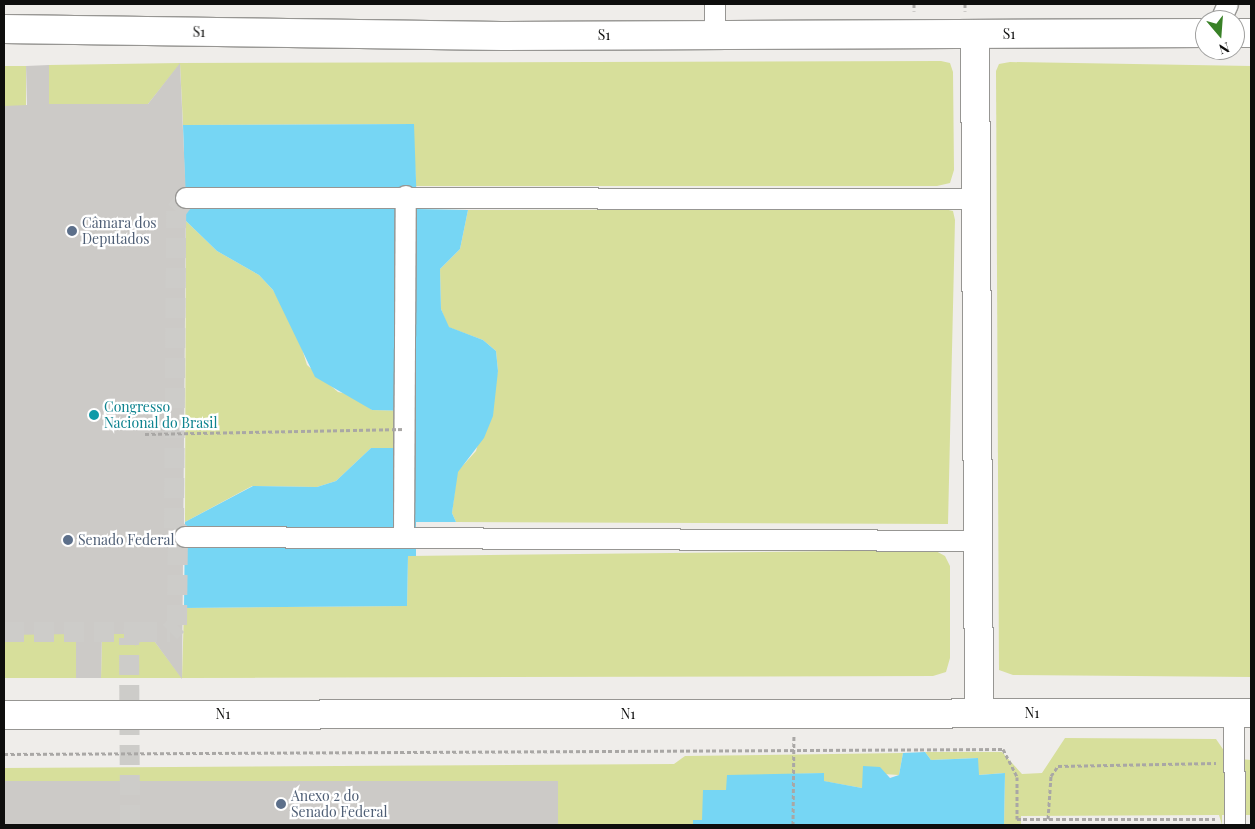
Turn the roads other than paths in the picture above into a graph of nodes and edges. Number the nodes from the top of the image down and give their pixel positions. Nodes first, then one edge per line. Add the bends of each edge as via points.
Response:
1 (715, 4) edge
2 (4, 29) edge
3 (1195, 33) edge
4 (974, 34) junction
5 (715, 35) junction
6 (406, 196) junction
7 (186, 198) dead end
8 (976, 199) junction
9 (404, 535) junction
10 (185, 537) dead end
11 (978, 541) junction
12 (979, 713) junction
13 (1243, 713) edge
14 (4, 715) edge
15 (1230, 822) edge

1 - 5 lane
2 - 5 highway, S1
3 - 4 highway, S1
4 - 5 highway, S1
4 - 8 highway
6 - 7 lane
6 - 8 lane
6 - 9 lane
8 - 11 highway
9 - 10 lane
9 - 11 lane
11 - 12 highway
12 - 13 highway, N1
12 - 14 highway, N1
13 - 15 lane

